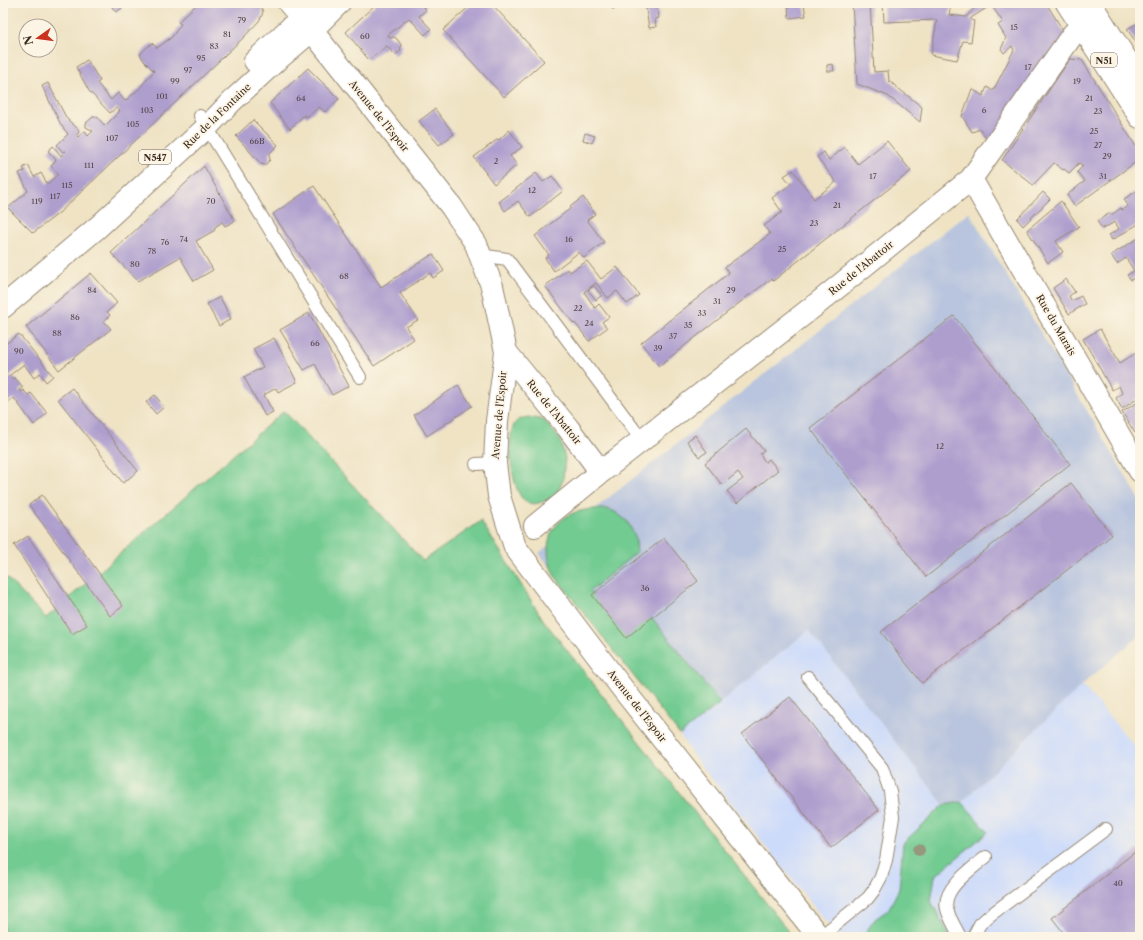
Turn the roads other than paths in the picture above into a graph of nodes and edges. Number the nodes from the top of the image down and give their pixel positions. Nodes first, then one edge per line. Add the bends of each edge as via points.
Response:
1 (317, 3) edge
2 (339, 3) edge
3 (1067, 3) edge
4 (1090, 3) edge
5 (301, 17) edge
6 (1082, 26) junction
7 (1140, 83) edge
8 (1140, 117) edge
9 (204, 121) junction
10 (971, 179) junction
11 (480, 255) junction
12 (3, 291) edge
13 (3, 307) edge
14 (506, 352) junction
15 (360, 377) dead end
16 (642, 440) junction
17 (1140, 471) edge
18 (601, 472) junction
19 (536, 526) dead end
20 (808, 677) dead end
21 (1106, 829) dead end
22 (986, 856) dead end
23 (820, 937) edge
24 (960, 937) edge
25 (973, 937) edge

1 - 5 street, Rue de la Fontaine / N547
2 - 5 street, Rue de la Fontaine / N547
3 - 6 street, N51
4 - 7 street, N51
5 - 9 street, Rue de la Fontaine / N547 via 267,49
5 - 11 street, Avenue de l'Espoir via 451,206 476,244
6 - 7 street via 1099,37 1128,77
6 - 8 street, N51
6 - 10 street, Rue de l'Abattoir via 1073,34
9 - 12 street, Rue de la Fontaine / N547
9 - 13 street, Rue de la Fontaine / N547 via 98,227
9 - 15 lane
10 - 16 street, Rue de l'Abattoir
10 - 17 street, Rue du Marais
11 - 14 street, Avenue de l'Espoir via 492,286
11 - 16 lane via 507,259
14 - 18 street, Rue de l'Abattoir
14 - 23 street, Avenue de l'Espoir via 497,421 485,463 515,547 622,688
16 - 18 street, Rue de l'Abattoir
18 - 19 street, Rue de l'Abattoir
20 - 23 lane via 882,768 890,791 893,817 886,860 874,890 868,898
21 - 25 lane via 989,916 980,924
22 - 24 lane via 951,888 947,897 946,908

